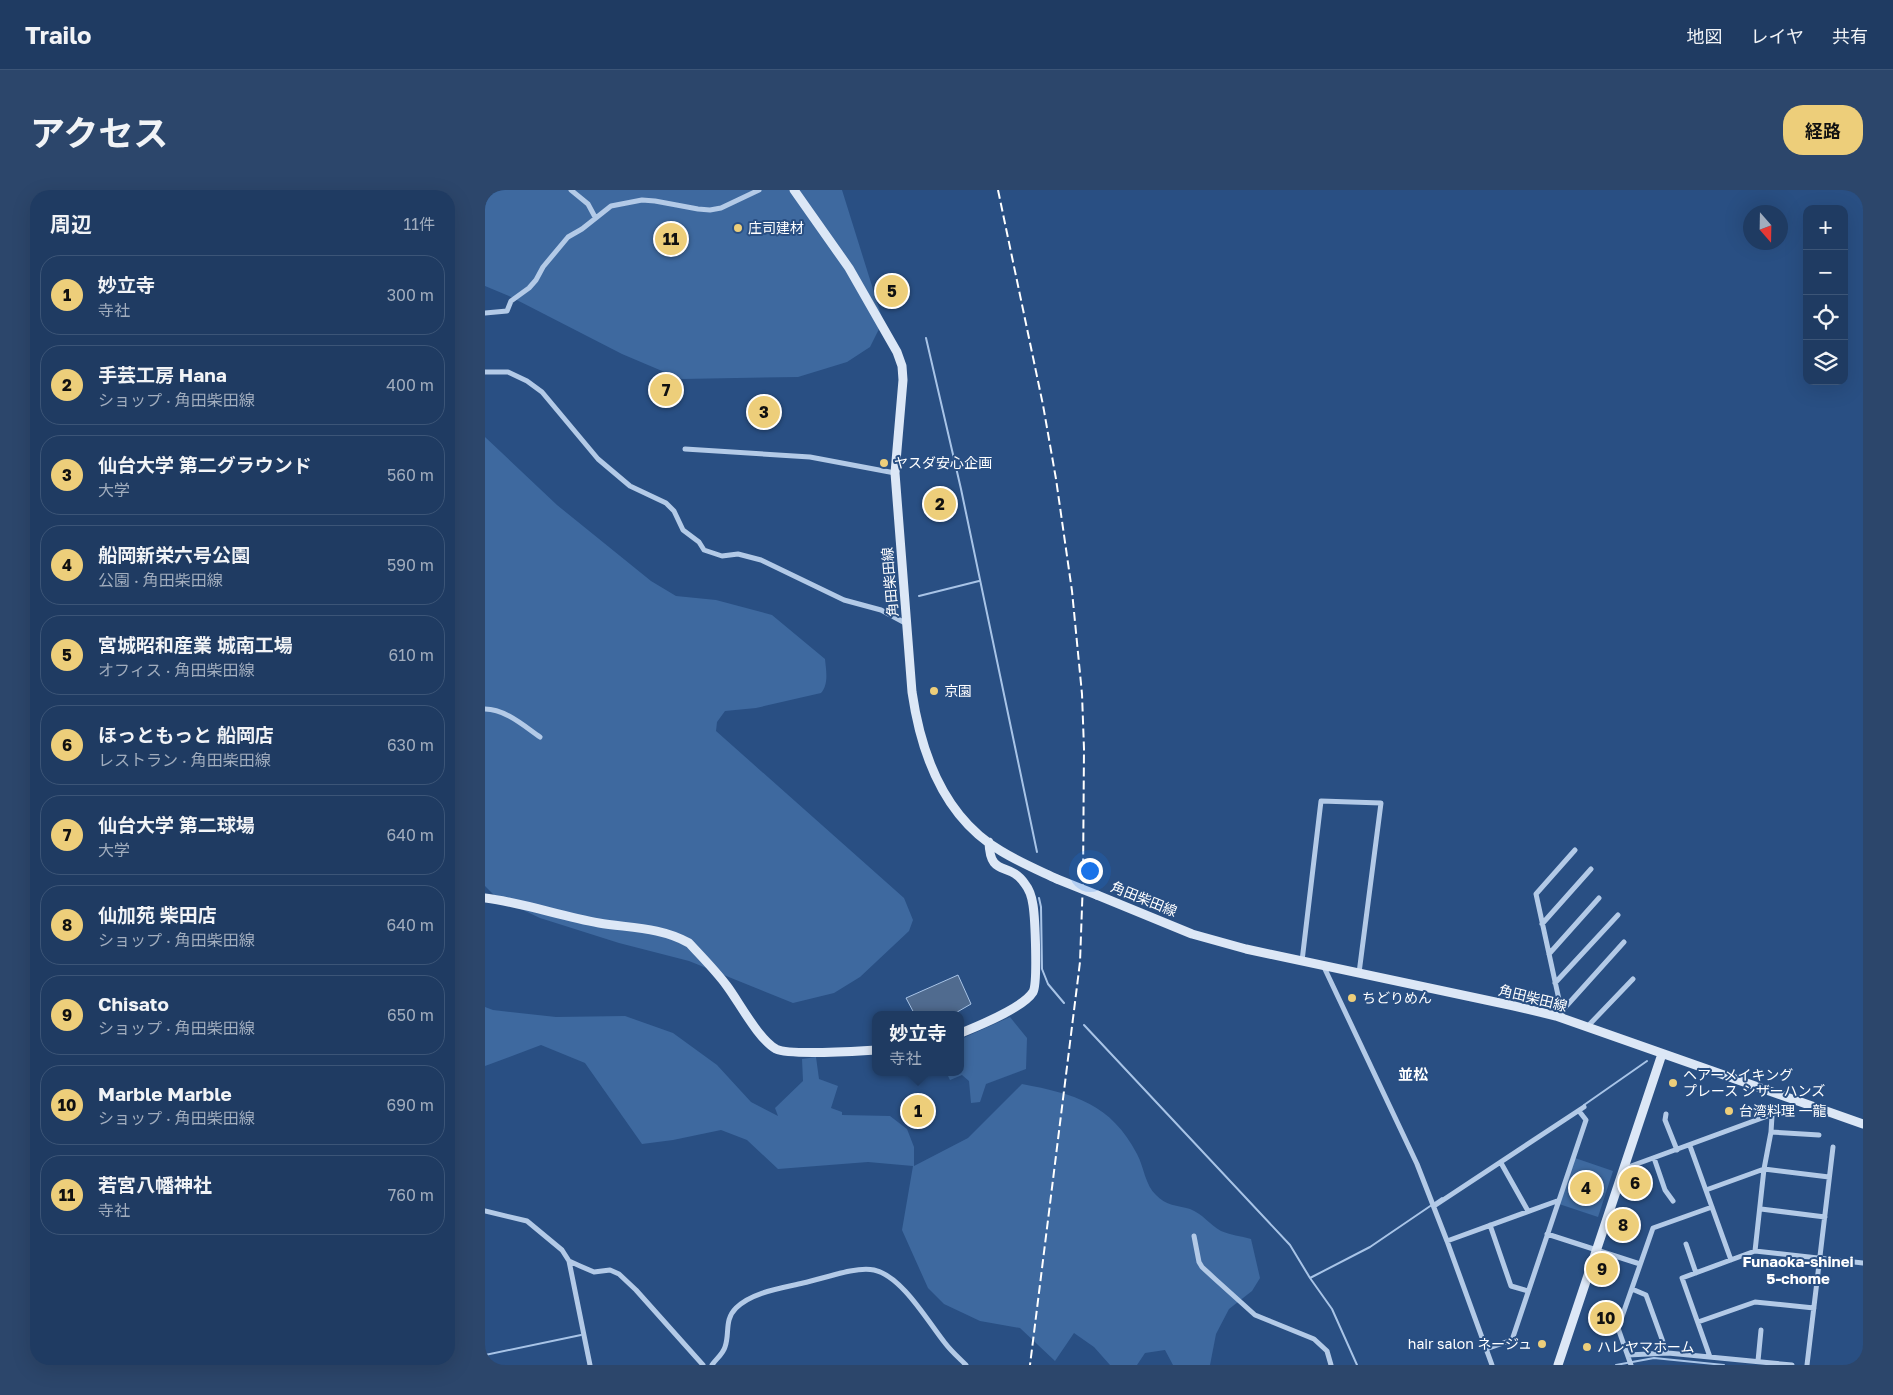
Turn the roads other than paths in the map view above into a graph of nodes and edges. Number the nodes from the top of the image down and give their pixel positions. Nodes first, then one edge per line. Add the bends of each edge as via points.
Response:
1 (571, 190) edge
2 (759, 190) edge
3 (794, 190) edge
4 (595, 217) junction
5 (485, 313) edge
6 (485, 372) edge
7 (685, 449) dead end
8 (895, 473) junction
9 (907, 624) junction
10 (485, 709) edge
11 (540, 737) dead end
12 (989, 842) junction
13 (1575, 850) dead end
14 (1591, 869) dead end
15 (485, 898) edge
16 (1599, 898) dead end
17 (1618, 915) dead end
18 (1542, 924) junction
19 (1624, 942) dead end
20 (1549, 954) junction
21 (1302, 961) junction
22 (1323, 965) junction
23 (1359, 973) junction
24 (1633, 978) dead end
25 (1555, 983) junction
26 (1562, 1016) junction
27 (1587, 1027) junction
28 (964, 1032) edge
29 (872, 1050) edge
30 (1662, 1054) junction
31 (1789, 1108) dead end
32 (1666, 1114) dead end
33 (1771, 1116) junction
34 (1863, 1124) edge
35 (1771, 1132) junction
36 (1819, 1135) dead end
37 (1690, 1146) junction
38 (1833, 1148) dead end
39 (1677, 1150) junction
40 (1655, 1158) junction
41 (1501, 1163) junction
42 (1623, 1169) junction
43 (1765, 1169) junction
44 (1829, 1177) junction
45 (1706, 1190) junction
46 (1557, 1201) junction
47 (1673, 1201) dead end
48 (1433, 1204) junction
49 (1712, 1207) junction
50 (1761, 1209) junction
51 (485, 1211) edge
52 (1528, 1211) junction
53 (1825, 1217) junction
54 (1489, 1226) junction
55 (1547, 1234) junction
56 (1194, 1236) dead end
57 (1447, 1241) junction
58 (1686, 1244) dead end
59 (1597, 1250) junction
60 (1755, 1251) junction
61 (1820, 1258) junction
62 (1731, 1260) junction
63 (569, 1261) junction
64 (1863, 1263) edge
65 (1640, 1264) junction
66 (1696, 1273) junction
67 (1632, 1289) junction
68 (1528, 1291) junction
69 (1814, 1308) junction
70 (1698, 1322) junction
71 (1761, 1330) dead end
72 (1486, 1349) junction
73 (1667, 1353) junction
74 (1628, 1357) junction
75 (1710, 1357) junction
76 (1758, 1361) junction
77 (591, 1365) edge
78 (703, 1365) edge
79 (712, 1365) edge
80 (966, 1365) edge
81 (1331, 1365) edge
82 (1492, 1365) edge
83 (1558, 1365) edge
84 (1631, 1365) edge
85 (1792, 1365) edge
86 (1807, 1365) edge

1 - 4 street via 589,204
2 - 4 street via 710,210 642,200 611,206
3 - 8 main road, 角田柴田線 via 849,268 902,366
4 - 5 street via 567,237 529,288 511,301 507,311
6 - 9 street via 509,372 542,392 598,459 630,486 666,503 683,530 704,550 722,556 738,554 761,560 844,600 881,610
7 - 8 street via 810,457
8 - 9 main road, 角田柴田線
9 - 12 main road, 角田柴田線 via 915,710 929,762 949,800 973,830
10 - 11 street via 509,716
12 - 21 main road, 角田柴田線, bridge via 1057,879 1192,934
12 - 28 main road via 994,865 1018,875 1031,895 1035,922 1035,987 1017,1006
13 - 18 street via 1536,894
14 - 18 street
15 - 29 main road via 682,938 726,985 754,1026 775,1048 821,1052
16 - 20 street
17 - 25 street
18 - 20 street
19 - 26 street
20 - 25 street
21 - 22 main road, 角田柴田線
21 - 23 street via 1321,801 1381,803
22 - 23 main road, 角田柴田線
22 - 48 street
23 - 26 main road, 角田柴田線
24 - 27 street
25 - 26 street
26 - 27 main road, 角田柴田線
27 - 30 main road, 角田柴田線
30 - 34 main road, 角田柴田線
30 - 42 main road
31 - 33 street
32 - 39 street via 1665,1120
33 - 35 street
33 - 37 street
35 - 36 street
35 - 43 street
37 - 39 street
37 - 45 street
38 - 44 street
39 - 40 street
40 - 42 street
40 - 47 street via 1665,1190
41 - 46 street via 1582,1109 1585,1120
41 - 48 street
41 - 52 street
42 - 59 main road
43 - 44 street
43 - 45 street
43 - 50 street
44 - 53 street
45 - 49 street
46 - 52 street
46 - 55 street
48 - 57 street
49 - 62 street
49 - 65 street via 1653,1228
50 - 53 street
50 - 60 street
51 - 63 street via 527,1221 562,1250
52 - 54 street
53 - 61 street
54 - 57 street
54 - 68 street via 1511,1286
55 - 59 street
55 - 68 street
56 - 81 street via 1202,1267 1255,1315 1314,1339 1327,1350
57 - 72 street
58 - 66 street
59 - 65 street
59 - 83 main road
60 - 61 street
60 - 62 street
61 - 64 street
61 - 69 street
62 - 66 street
63 - 77 street
63 - 78 street via 594,1272 610,1270 619,1274
65 - 67 street
66 - 70 street via 1683,1278
67 - 73 street via 1646,1295
67 - 74 street via 1618,1328
68 - 72 street via 1512,1340
69 - 70 street via 1755,1302
69 - 86 street
70 - 75 street
71 - 76 street
72 - 82 street
73 - 74 street
73 - 75 street
74 - 84 street
75 - 76 street
76 - 85 street
79 - 80 street via 724,1350 728,1320 743,1302 755,1296 857,1270 873,1270 893,1280 907,1294

